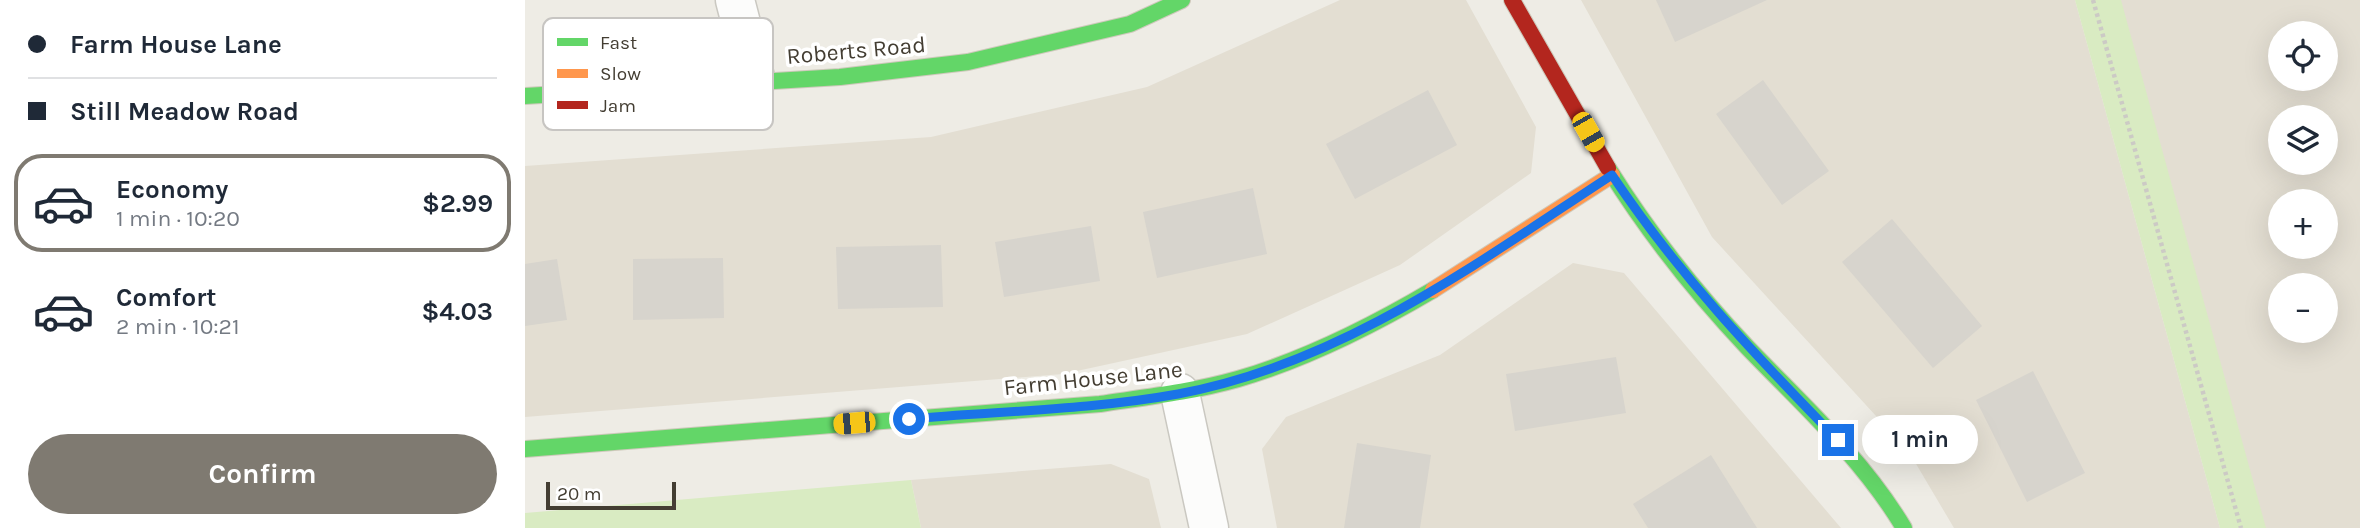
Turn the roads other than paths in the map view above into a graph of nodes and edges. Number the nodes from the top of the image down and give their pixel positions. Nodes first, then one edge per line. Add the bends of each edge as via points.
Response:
1 (735, 0) edge
2 (1182, 0) edge
3 (1512, 0) edge
4 (1532, 0) edge
5 (740, 18) edge
6 (1552, 69) junction
7 (773, 80) edge
8 (543, 95) edge
9 (525, 96) edge
10 (1612, 175) junction
11 (1180, 393) junction
12 (525, 449) edge
13 (1209, 528) edge
14 (1904, 528) edge

1 - 5 street
2 - 7 street, Roberts Road via 1131,24 968,62
3 - 6 street
4 - 6 street
6 - 10 street
8 - 9 street, Roberts Road
10 - 11 street, Farm House Lane via 1430,294 1348,337 1246,376
10 - 14 street via 1648,229 1726,325 1857,460
11 - 12 street, Farm House Lane via 1100,404
11 - 13 street

